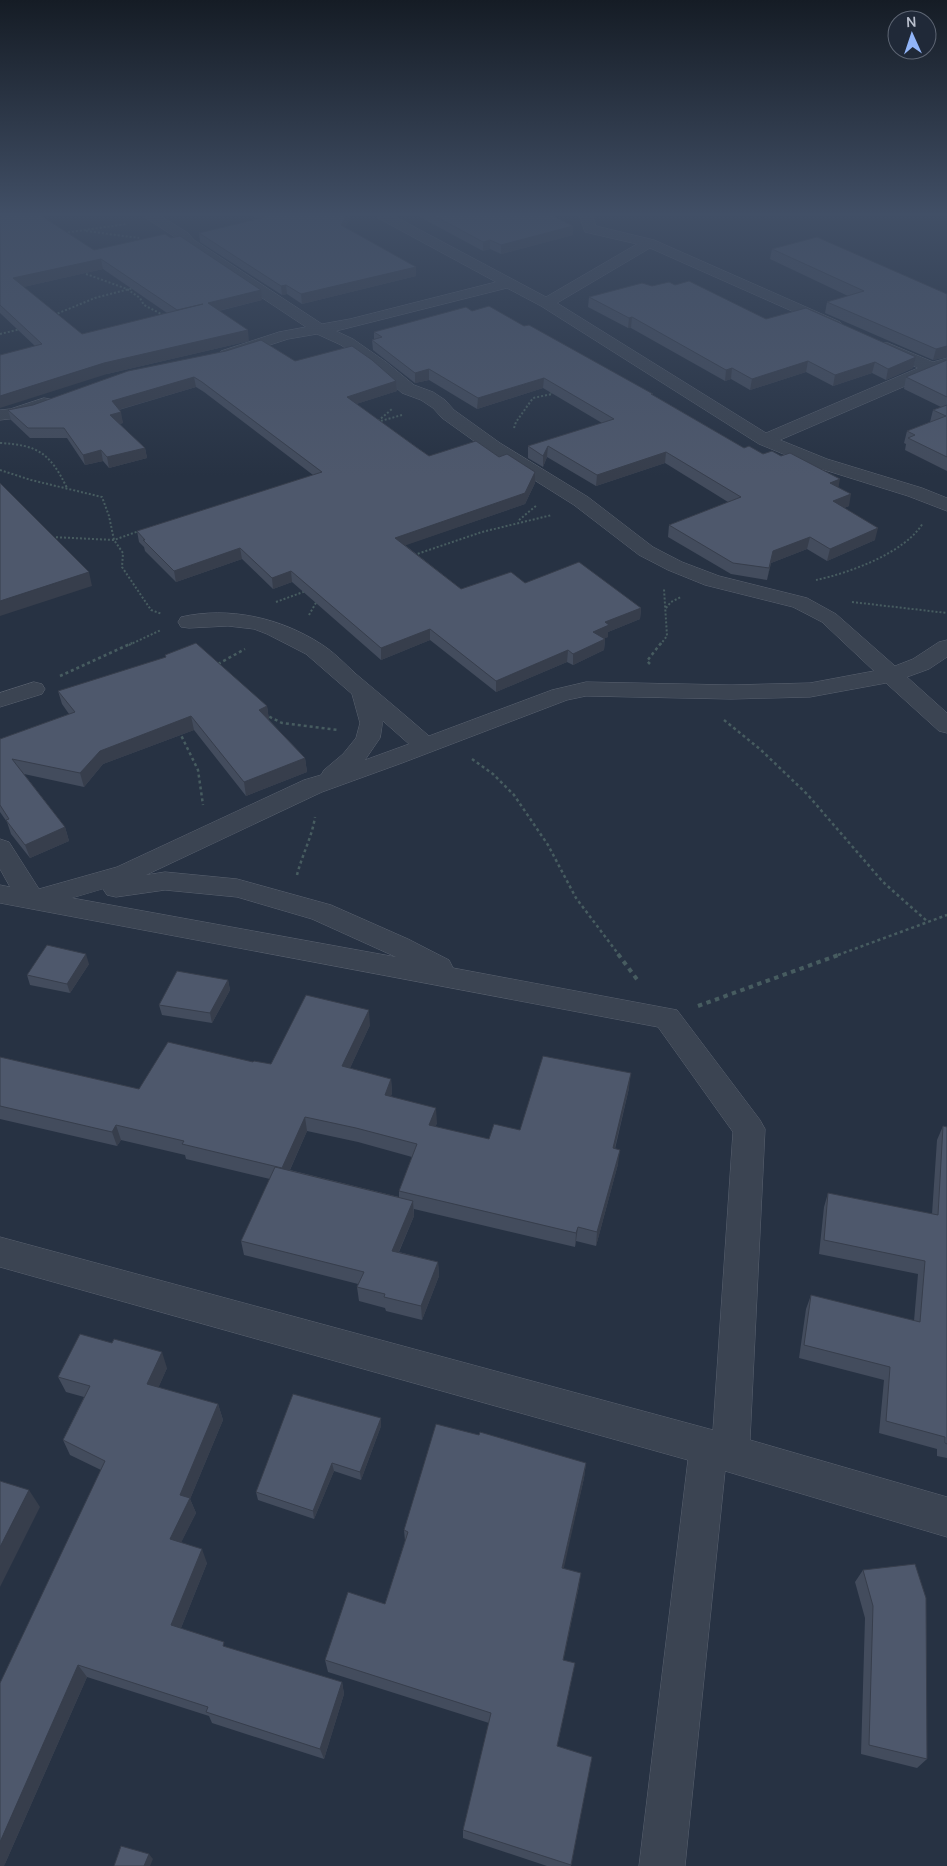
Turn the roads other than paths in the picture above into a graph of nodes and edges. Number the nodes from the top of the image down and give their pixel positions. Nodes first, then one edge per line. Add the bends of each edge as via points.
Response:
1 (278, 302) edge
2 (432, 302) edge
3 (784, 302) edge
4 (546, 303) edge
5 (320, 330) junction
6 (851, 332) edge
7 (869, 340) edge
8 (209, 359) edge
9 (939, 365) edge
10 (58, 397) edge
11 (0, 415) edge
12 (765, 440) junction
13 (947, 505) edge
14 (189, 622) road end
15 (947, 647) edge
16 (891, 675) junction
17 (34, 690) road end
18 (364, 693) junction
19 (0, 700) edge
20 (947, 726) edge
21 (436, 742) junction
22 (313, 786) junction
23 (0, 848) edge
24 (0, 894) edge
25 (32, 900) junction
26 (465, 980) junction
27 (0, 1252) edge
28 (719, 1450) junction
29 (947, 1517) edge
30 (662, 1866) edge

1 - 5 street
2 - 5 street
3 - 6 street
4 - 12 street
5 - 8 street via 285,335
5 - 16 street via 347,342 408,389 439,404 448,414 581,501 657,557 712,581 800,602 829,618
7 - 9 street
9 - 12 street
10 - 11 street via 29,409
12 - 13 street via 821,463
14 - 18 street via 228,620 257,623 275,629 314,649
15 - 16 street via 921,664
16 - 20 street
16 - 21 street via 810,690 586,689 560,695
17 - 19 street
18 - 21 street
18 - 22 street via 372,723 370,732 356,756
21 - 22 street
22 - 25 street via 126,874
23 - 25 street
24 - 25 street
25 - 26 street
25 - 26 street via 165,881 237,888 321,912
26 - 28 street via 667,1018 749,1129
27 - 28 street
28 - 29 street
28 - 30 street

